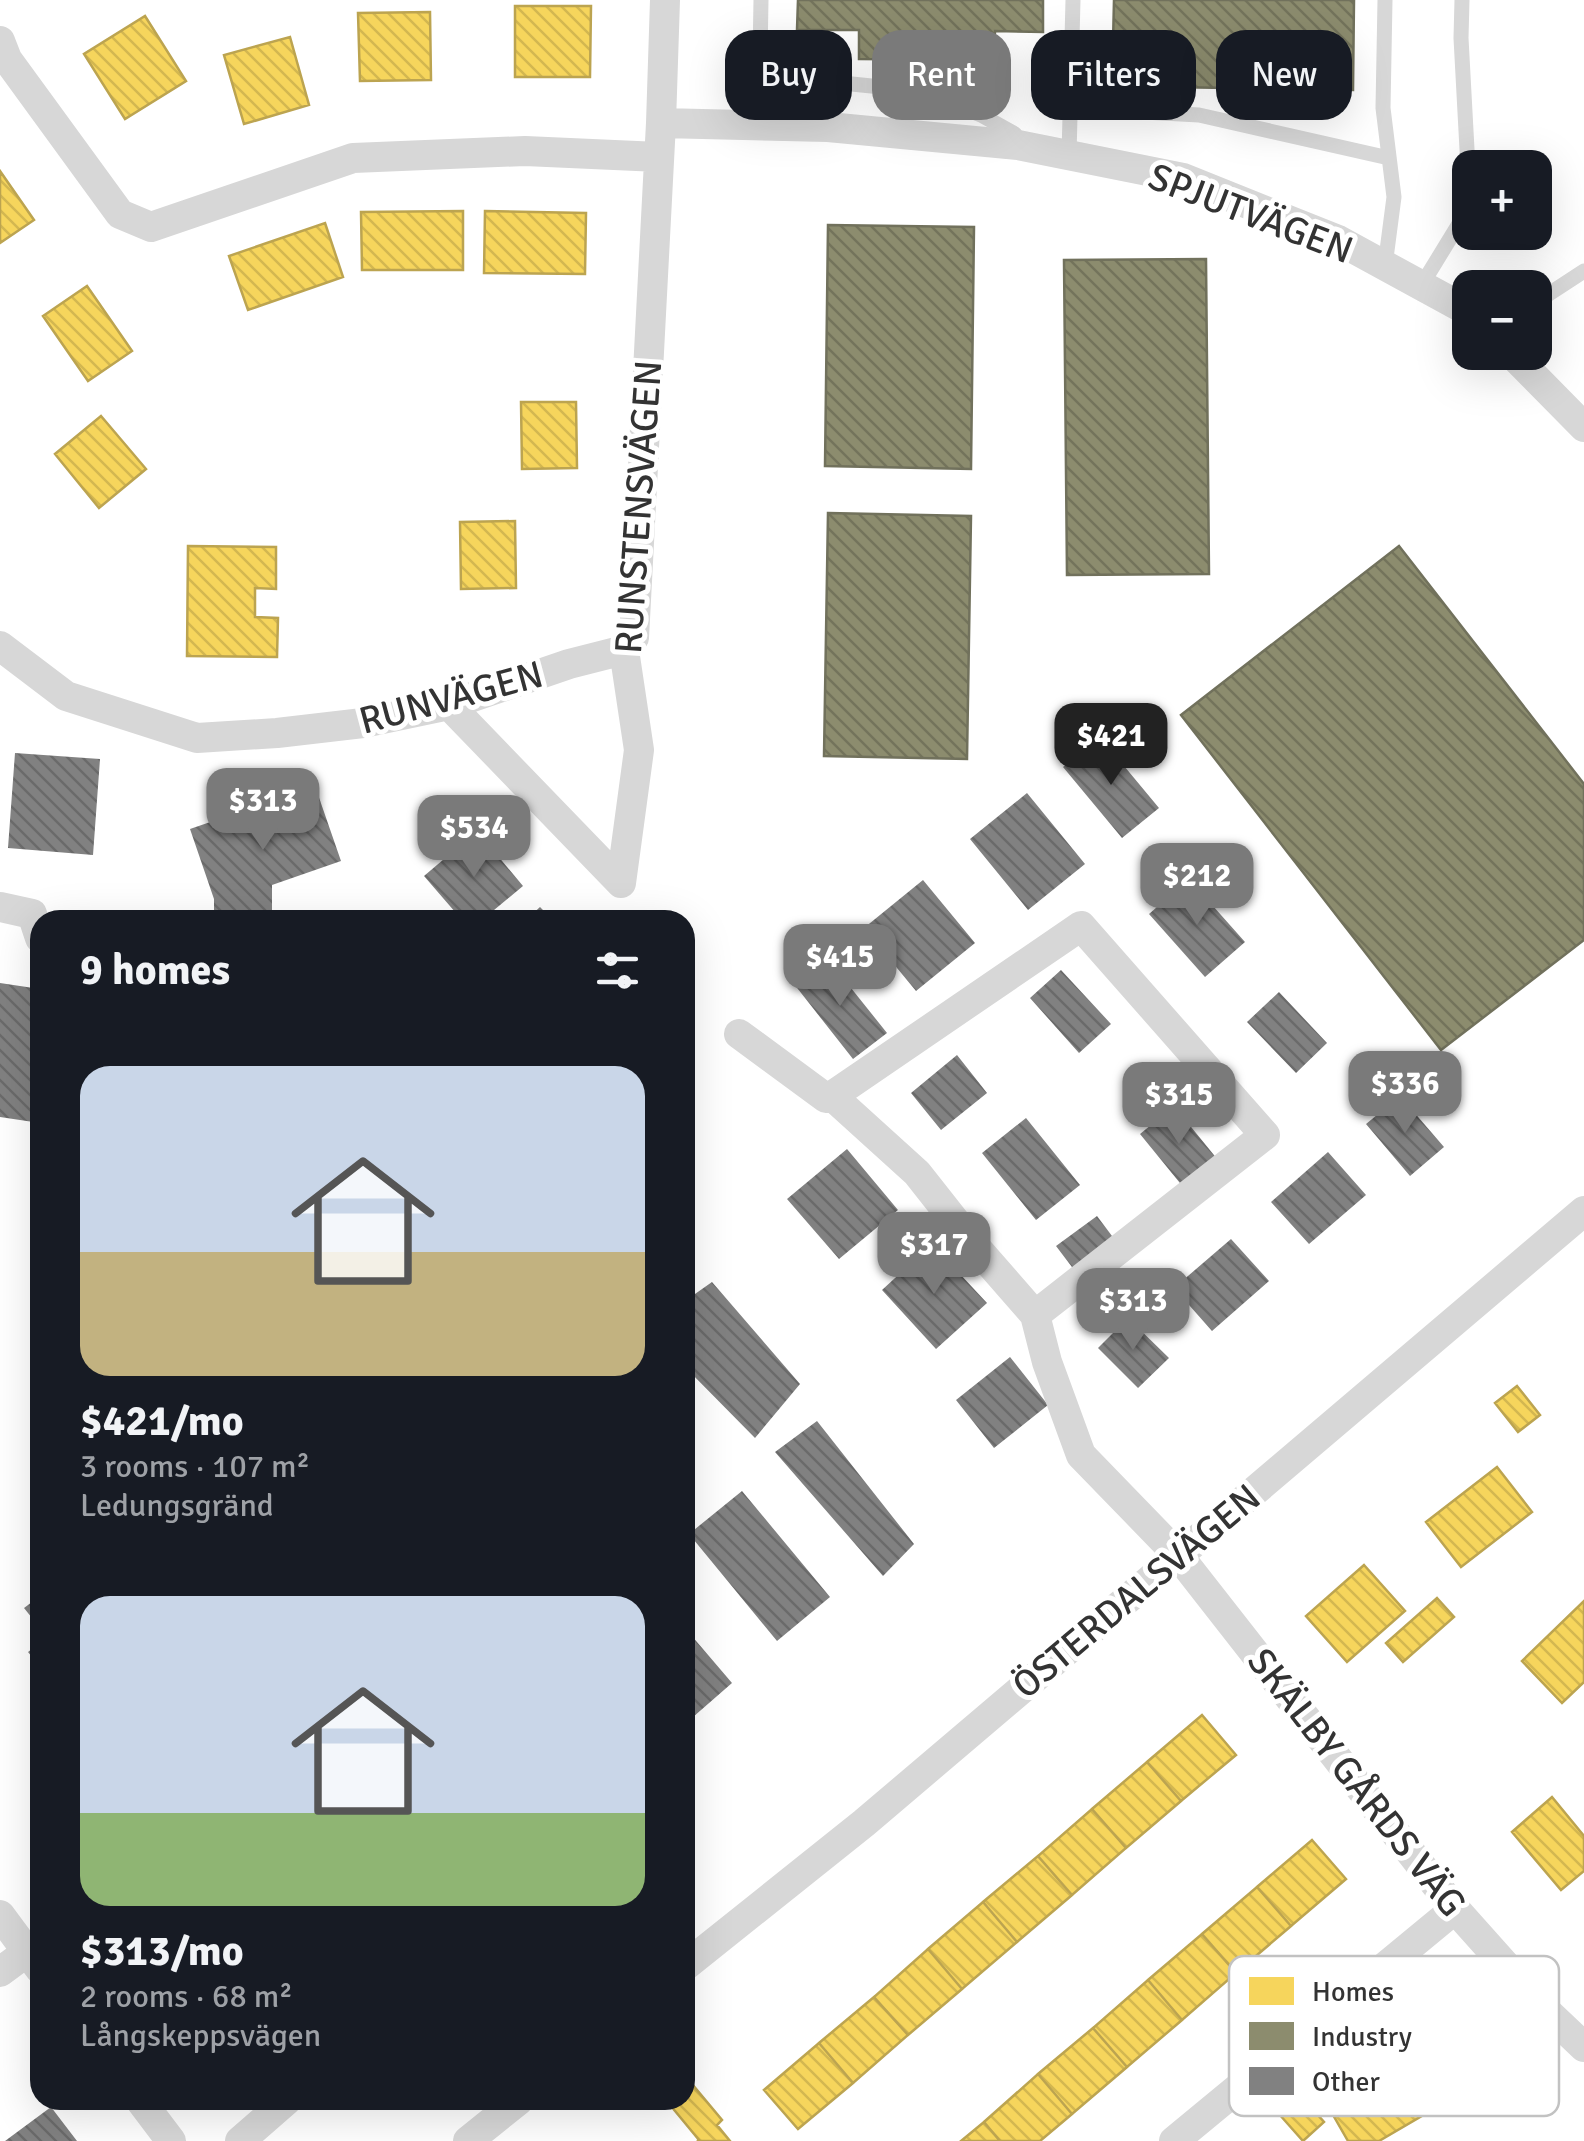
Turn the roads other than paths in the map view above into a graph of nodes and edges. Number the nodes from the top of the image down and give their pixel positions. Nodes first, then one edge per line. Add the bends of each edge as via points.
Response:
1 (664, 0) edge
2 (761, 0) edge
3 (1073, 0) edge
4 (1385, 0) edge
5 (1462, 0) edge
6 (1072, 30) edge
7 (0, 41) edge
8 (1196, 115) edge
9 (1070, 120) edge
10 (661, 123) junction
11 (1018, 145) junction
12 (1467, 150) edge
13 (1069, 155) junction
14 (659, 157) junction
15 (1389, 158) junction
16 (1452, 235) edge
17 (1385, 266) junction
18 (1584, 271) edge
19 (1421, 286) junction
20 (1552, 292) edge
21 (1452, 302) edge
22 (1528, 370) edge
23 (1584, 426) edge
24 (0, 646) edge
25 (624, 650) junction
26 (449, 704) junction
27 (0, 907) edge
28 (30, 914) edge
29 (738, 1034) dead end
30 (832, 1096) junction
31 (1584, 1212) edge
32 (1035, 1315) junction
33 (1178, 1554) junction
34 (1454, 1909) junction
35 (0, 1914) edge
36 (30, 1955) edge
37 (1397, 1956) edge
38 (1496, 1956) edge
39 (695, 1958) edge
40 (30, 1961) edge
41 (0, 1972) edge
42 (1559, 2023) edge
43 (1584, 2047) edge
44 (1229, 2095) edge
45 (148, 2110) edge
46 (276, 2110) edge
47 (507, 2110) edge
48 (172, 2141) edge
49 (240, 2141) edge
50 (468, 2141) edge
51 (1174, 2141) edge

1 - 10 street, RUNSTENSVÄGEN
2 - 11 lane via 760,57 774,76 920,91 1015,134
3 - 6 lane
4 - 15 lane
5 - 12 lane
7 - 14 street via 120,214 151,227 353,158 525,150
8 - 15 lane
9 - 13 lane
10 - 11 street, SPJUTVÄGEN via 828,127
10 - 14 street, RUNSTENSVÄGEN
11 - 13 street, SPJUTVÄGEN
13 - 17 street, SPJUTVÄGEN via 1182,178 1338,240
14 - 25 street, RUNSTENSVÄGEN via 634,638
15 - 17 lane via 1394,197
16 - 19 lane
17 - 19 street, SPJUTVÄGEN
18 - 20 lane
19 - 21 street, SPJUTVÄGEN
22 - 23 street
24 - 26 street, RUNVÄGEN via 66,696 196,738 363,724
25 - 26 street, RUNVÄGEN
25 - 26 street, RUNSTENSVÄGEN via 638,750 621,883
27 - 28 street
29 - 30 street
30 - 32 street via 917,1172
30 - 32 street via 1081,926 1266,1135
31 - 33 street, ÖSTERDALSVÄGEN
32 - 33 street, SKÄLBY GÅRDS VÄG via 1081,1456
33 - 34 street, SKÄLBY GÅRDS VÄG
33 - 39 street, ÖSTERDALSVÄGEN
34 - 37 street
34 - 38 street, SKÄLBY GÅRDS VÄG
35 - 36 street
40 - 41 street
42 - 43 street, SKÄLBY GÅRDS VÄG
44 - 51 street
45 - 48 street
46 - 49 street
47 - 50 street

